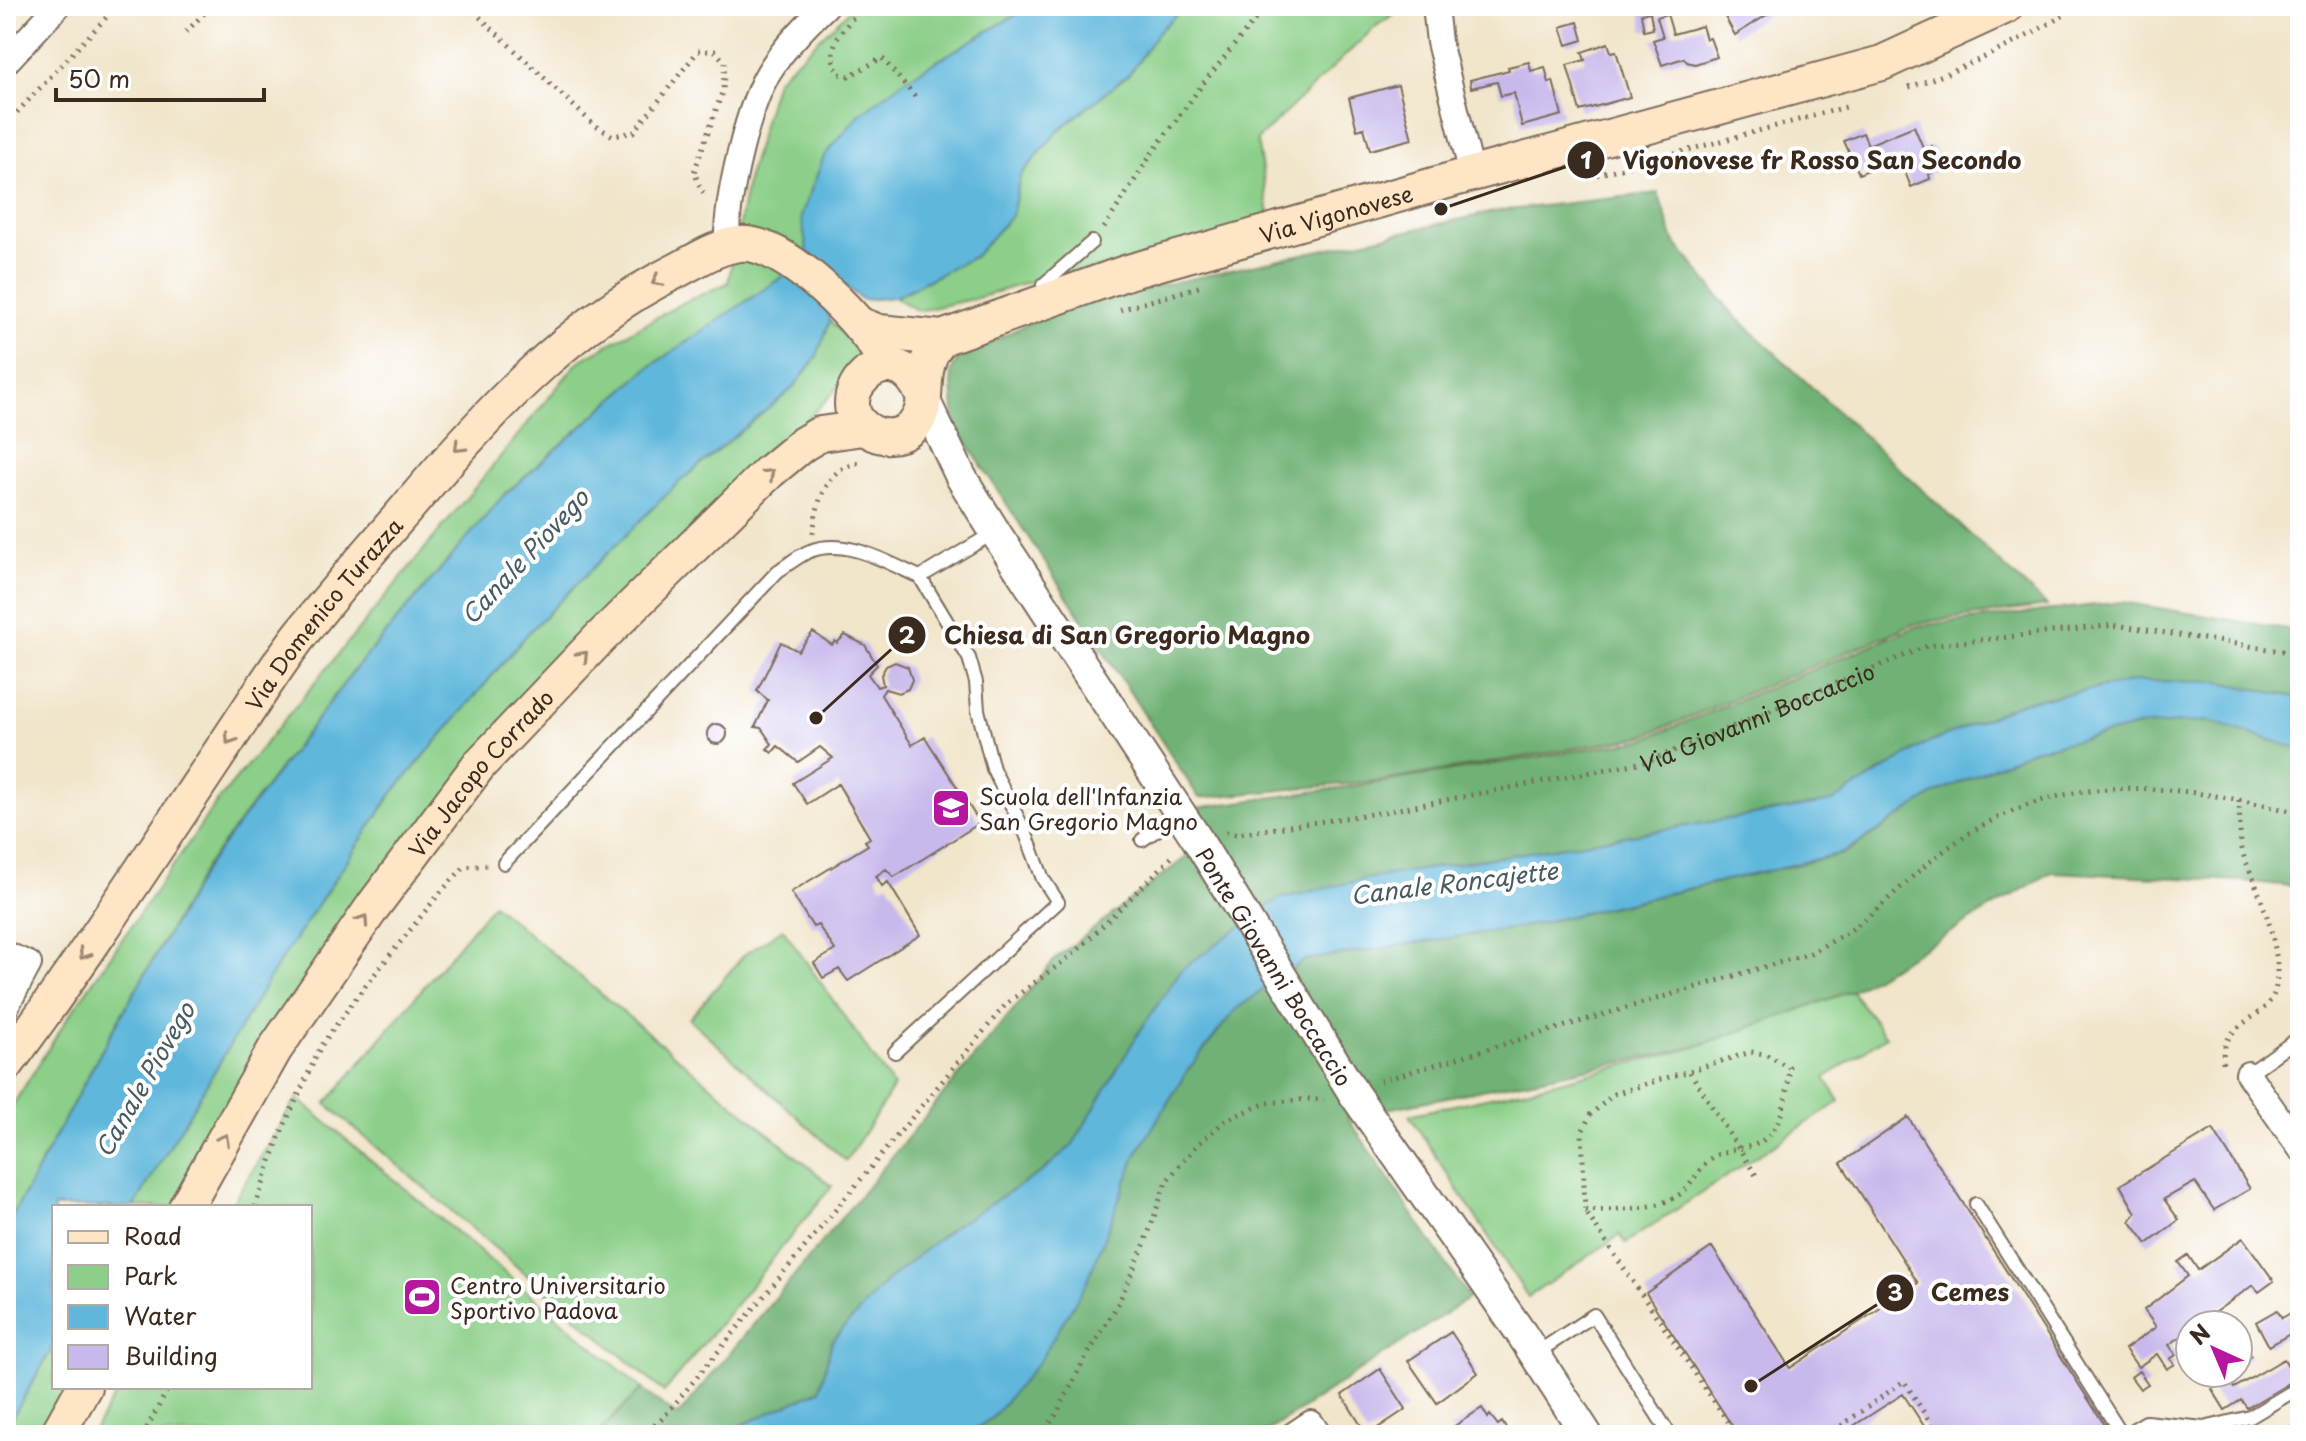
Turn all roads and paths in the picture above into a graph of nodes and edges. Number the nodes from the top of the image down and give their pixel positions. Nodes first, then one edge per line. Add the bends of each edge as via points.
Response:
1 (17, 6) edge
2 (117, 6) edge
3 (211, 6) edge
4 (468, 6) edge
5 (826, 6) edge
6 (864, 6) edge
7 (1266, 6) edge
8 (1435, 6) edge
9 (2006, 6) edge
10 (50, 9) edge
11 (6, 18) edge
12 (186, 32) dead end
13 (6, 62) edge
14 (916, 98) dead end
15 (6, 124) edge
16 (1472, 174) junction
17 (702, 191) dead end
18 (1092, 242) joint
19 (727, 246) junction
20 (1043, 285) dead end
21 (852, 316) junction
22 (933, 338) junction
23 (890, 366) junction
24 (923, 396) junction
25 (863, 428) junction
26 (897, 436) junction
27 (870, 461) dead end
28 (961, 477) junction
29 (995, 532) junction
30 (811, 550) junction
31 (920, 577) junction
32 (2300, 654) edge
33 (2239, 799) junction
34 (2300, 813) edge
35 (1180, 814) junction
36 (1142, 840) dead end
37 (1201, 846) junction
38 (504, 863) joint
39 (6, 954) edge
40 (6, 1007) edge
41 (2300, 1037) edge
42 (895, 1052) dead end
43 (2223, 1063) dead end
44 (6, 1065) edge
45 (1690, 1072) junction
46 (2248, 1074) joint
47 (1350, 1092) junction
48 (1740, 1148) junction
49 (2300, 1148) edge
50 (1757, 1177) dead end
51 (1976, 1204) dead end
52 (187, 1205) edge
53 (256, 1205) edge
54 (1585, 1211) junction
55 (1535, 1354) junction
56 (2300, 1387) edge
57 (83, 1389) edge
58 (168, 1389) edge
59 (57, 1435) edge
60 (143, 1435) edge
61 (642, 1435) edge
62 (1040, 1435) edge
63 (1293, 1435) edge
64 (1319, 1435) edge
65 (1587, 1435) edge
66 (1670, 1435) edge
67 (1737, 1435) edge
68 (1828, 1435) edge
69 (1938, 1435) edge
70 (2123, 1435) edge

1 - 11 path
2 - 15 path
3 - 12 path
4 - 17 path via 594,125 613,136 634,132 698,51 715,51 725,62 723,90 694,172
5 - 19 street via 770,69 750,117
6 - 14 path via 832,49 832,62 839,74 849,76 882,58
7 - 18 path via 1205,81
8 - 16 street
9 - 16 main road, Via Vigonovese via 1882,63
10 - 13 street
16 - 22 main road, Via Vigonovese via 1128,272
18 - 20 lane
19 - 21 main road via 756,245 792,262
19 -> 44 main road, Via Domenico Turazza via 654,282 596,319 449,457 301,634
21 - 22 main road via 879,332
21 - 23 main road
22 - 23 main road, Via Vigonovese via 909,348
22 - 24 main road
23 - 24 main road via 917,381
23 - 25 main road via 868,372 855,389 853,410
24 - 26 main road via 912,428
24 - 28 street
25 - 26 main road via 879,436
52 -> 25 main road, Via Jacopo Corrado via 275,1049 479,765 769,472 820,434
26 - 28 street via 915,440
27 - 30 path via 855,463 826,483 818,498
28 - 29 street
29 - 31 lane
29 - 35 street
30 - 31 lane via 841,547
30 - 38 lane via 778,571
31 - 42 lane via 969,658 993,769 1058,902
32 - 37 path, Via Giovanni Boccaccio via 2115,625 1927,646 1649,761 1378,813 1236,834
33 - 34 path
33 - 43 path via 2242,851 2267,915 2276,984 2273,998 2235,1028 2222,1047
33 - 47 path via 2107,788 2022,805 1941,853 1849,931 1811,953
35 - 36 lane
35 - 37 street
37 - 47 street, Ponte Giovanni Boccaccio
37 - 61 path via 1007,1003 663,1418
38 - 53 path via 464,867 321,1046 280,1135
39 - 40 street via 29,964
41 - 46 lane
45 - 48 path
45 - 48 path via 1751,1052 1789,1067 1776,1128 1766,1140
45 - 54 path via 1614,1094 1590,1115 1582,1132
46 - 49 street
47 - 55 street
47 - 62 path via 1266,1103 1226,1120 1195,1147 1166,1182 1117,1306
48 - 50 path
48 - 54 path via 1711,1157 1688,1187 1660,1204
51 - 70 lane
54 - 67 path
55 - 65 street
55 - 66 lane via 1594,1315
56 - 70 lane via 2250,1417 2204,1428 2146,1422
57 - 59 main road
58 - 60 path
63 - 64 street via 1311,1423
68 - 69 path via 1904,1381

